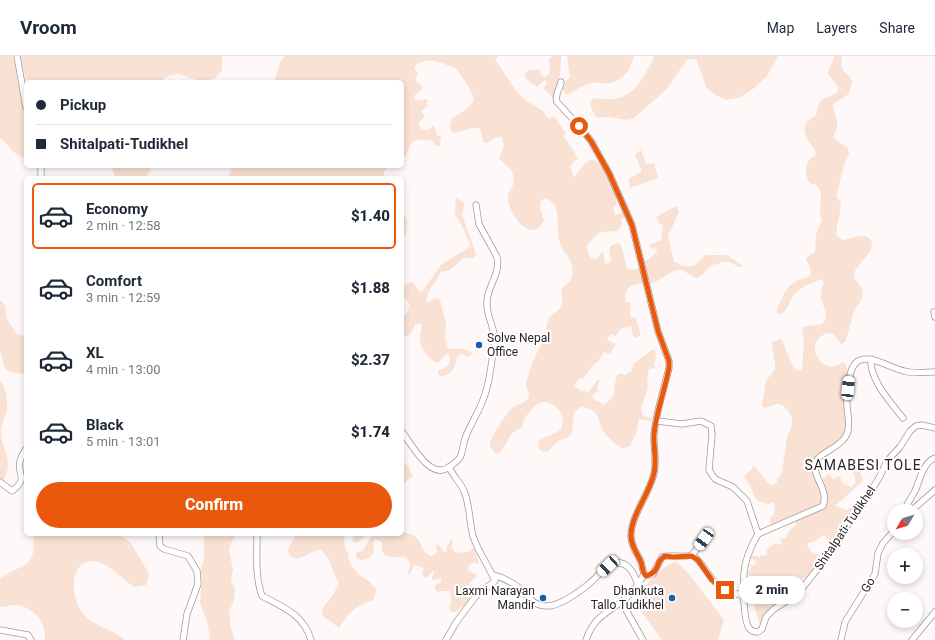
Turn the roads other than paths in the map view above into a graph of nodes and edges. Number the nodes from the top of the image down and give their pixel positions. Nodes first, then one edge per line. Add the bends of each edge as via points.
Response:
1 (16, 56) edge
2 (561, 82) dead end
3 (24, 97) edge
4 (476, 205) dead end
5 (934, 312) edge
6 (935, 317) edge
7 (871, 359) junction
8 (935, 372) edge
9 (903, 418) dead end
10 (657, 421) junction
11 (935, 428) edge
12 (404, 435) edge
13 (24, 453) edge
14 (935, 458) edge
15 (449, 467) junction
16 (0, 482) edge
17 (935, 490) edge
18 (908, 504) edge
19 (919, 504) edge
20 (758, 534) junction
21 (159, 536) edge
22 (257, 536) edge
23 (707, 536) dead end
24 (887, 539) edge
25 (692, 556) junction
26 (643, 573) junction
27 (493, 575) junction
28 (638, 585) junction
29 (743, 596) junction
30 (624, 600) junction
31 (935, 612) edge
32 (0, 630) edge
33 (31, 640) edge
34 (183, 640) edge
35 (311, 640) edge
36 (446, 640) edge
37 (586, 640) edge
38 (643, 640) edge
39 (841, 640) edge
40 (912, 640) edge

1 - 3 street
2 - 10 street via 555,98 591,141 609,173 632,225 658,331 669,361
4 - 15 street via 479,224 498,262 498,270 486,301 495,339 487,391 466,436 462,456
5 - 6 street
7 - 8 street via 906,372
7 - 9 street via 870,364 880,388
7 - 20 street via 862,359 851,368 846,437 815,463 825,497 823,506
10 - 20 street via 682,424 702,421 711,426 709,470 715,479 733,487 747,501
10 - 26 street via 654,436 654,476 633,523 631,535
11 - 29 street, Shitalpati-Tudikhel via 922,425 910,431 887,461 863,505 835,547 799,592 779,604 766,617 762,629 758,632 749,629
12 - 15 street via 426,464 440,471
13 - 16 street via 20,462 22,479 17,486 12,491
14 - 18 street via 931,459 925,468
15 - 27 street via 464,492 474,538
17 - 19 street
20 - 29 street via 745,562
21 - 34 street via 160,546 188,556 197,571 198,584 187,614
22 - 35 street via 258,574 262,596 283,606 301,619
23 - 25 street
24 - 39 street, Go via 878,553 875,574 845,622
25 - 26 street via 665,556 659,560 653,574 646,576
25 - 29 street via 698,560 712,580 725,590
26 - 28 street
27 - 28 street via 518,587 536,604 547,606 564,602 608,566 615,564 629,566
27 - 36 street via 495,580 476,596
28 - 30 street
30 - 37 street via 598,618
30 - 38 street via 626,610
31 - 40 street
32 - 33 street via 28,635

